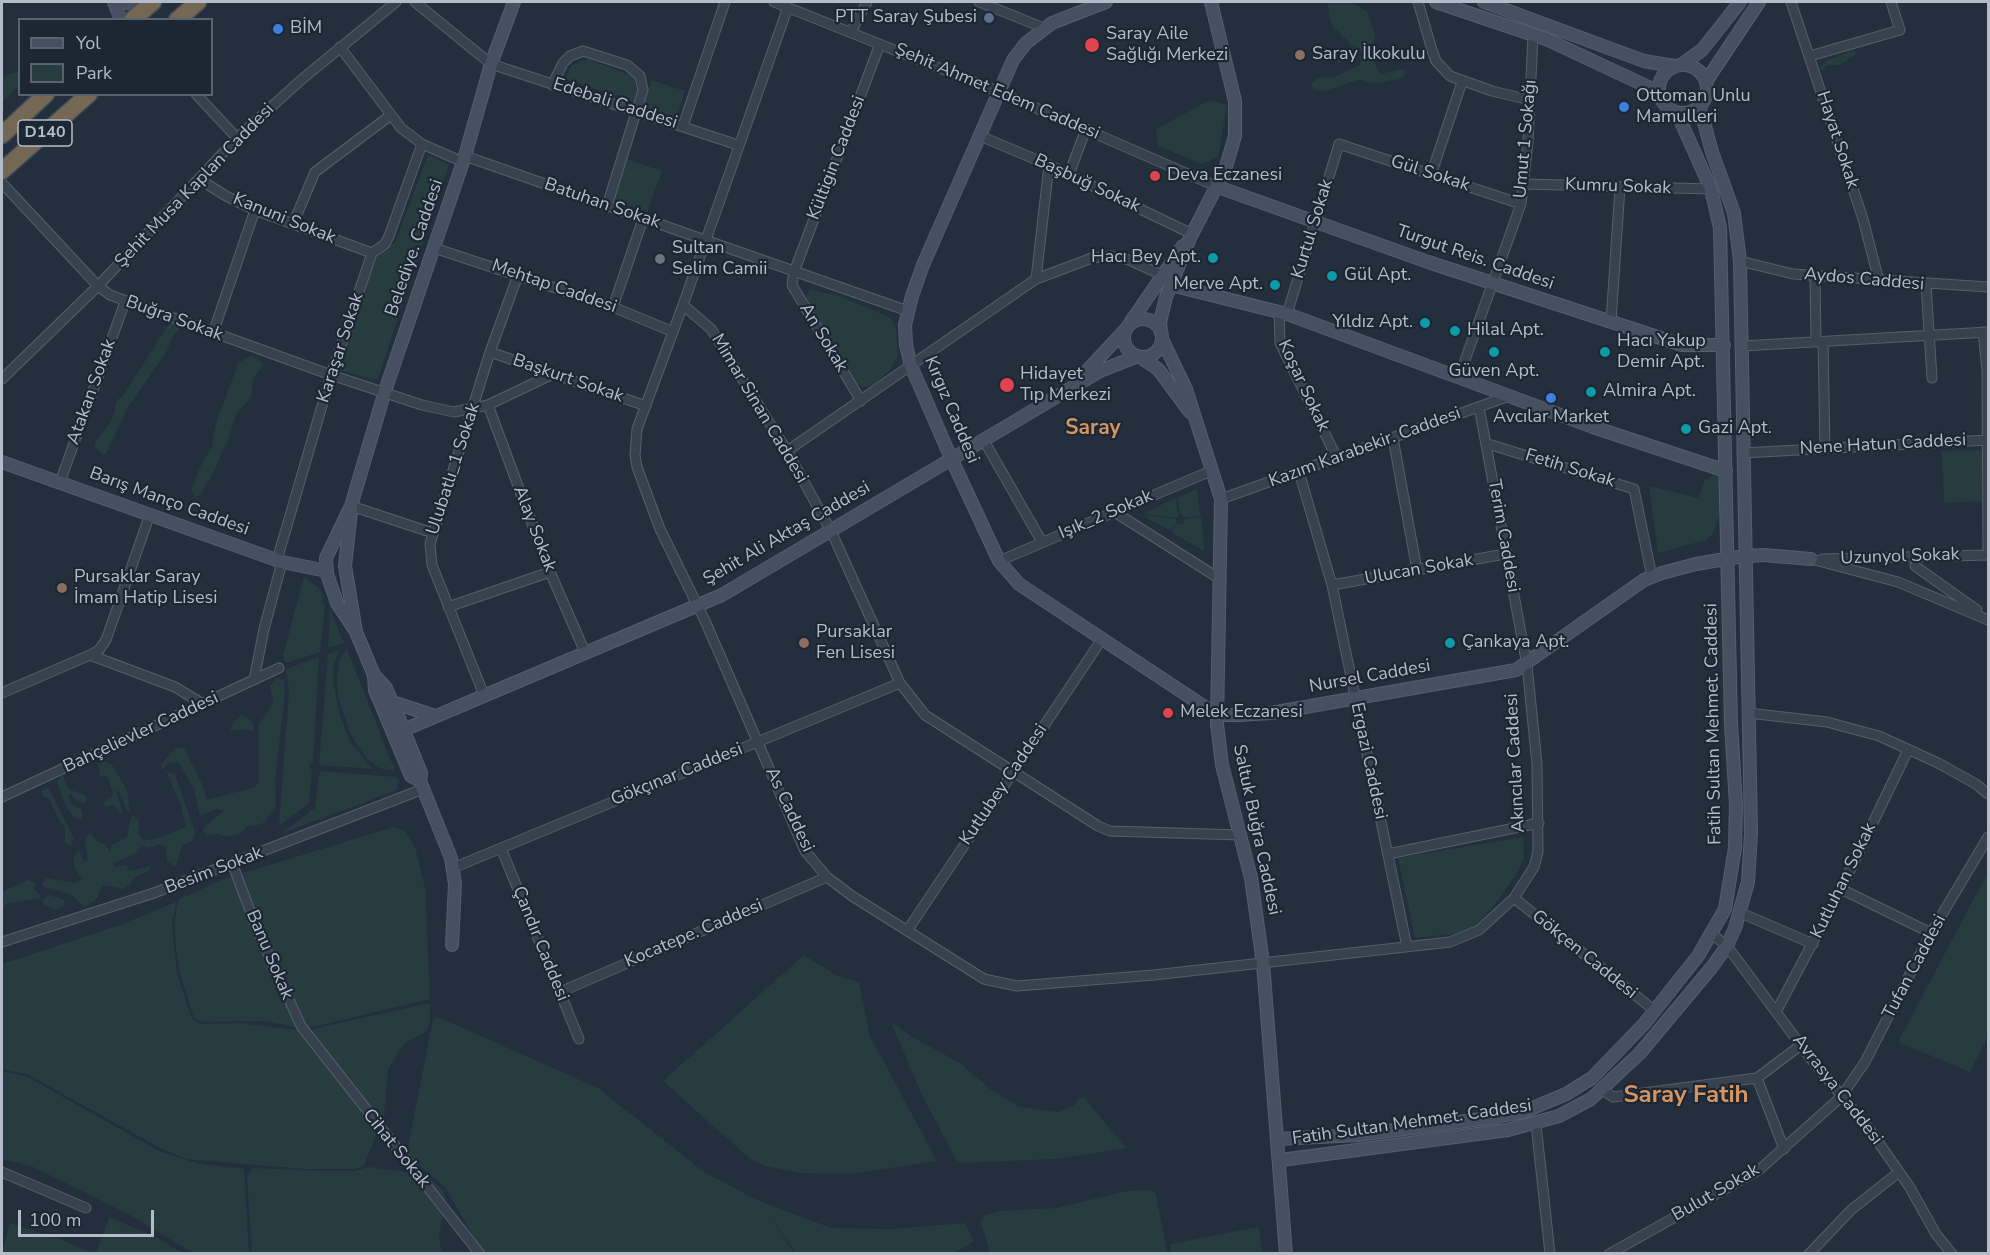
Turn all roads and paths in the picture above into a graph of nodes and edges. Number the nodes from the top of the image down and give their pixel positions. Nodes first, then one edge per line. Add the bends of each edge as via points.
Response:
1 (114, 2) edge
2 (124, 2) edge
3 (198, 2) edge
4 (396, 2) edge
5 (416, 2) edge
6 (514, 2) edge
7 (725, 2) edge
8 (774, 2) edge
9 (867, 2) edge
10 (979, 2) edge
11 (1100, 2) edge
12 (1210, 2) edge
13 (1418, 2) edge
14 (1436, 2) edge
15 (1484, 2) edge
16 (1740, 2) edge
17 (1760, 2) edge
18 (1791, 2) edge
19 (1892, 2) edge
20 (1506, 5) edge
21 (788, 7) junction
22 (142, 11) edge
23 (120, 18) edge
24 (179, 18) edge
25 (1044, 28) junction
26 (851, 32) junction
27 (1533, 35) junction
28 (880, 44) junction
29 (340, 47) junction
30 (1810, 56) junction
31 (491, 64) junction
32 (1677, 65) junction
33 (1707, 80) junction
34 (1462, 82) junction
35 (552, 85) junction
36 (997, 91) junction
37 (1659, 92) junction
38 (44, 96) edge
39 (87, 96) edge
40 (198, 96) edge
41 (1530, 100) junction
42 (1700, 108) junction
43 (636, 111) junction
44 (1677, 113) junction
45 (391, 115) junction
46 (683, 126) junction
47 (1086, 129) junction
48 (2, 135) edge
49 (980, 136) junction
50 (237, 138) junction
51 (422, 144) junction
52 (1339, 144) joint
53 (738, 145) junction
54 (464, 159) junction
55 (1049, 165) junction
56 (2, 171) edge
57 (1069, 174) junction
58 (1431, 175) junction
59 (199, 179) junction
60 (2, 183) edge
61 (1525, 184) junction
62 (1218, 187) junction
63 (1620, 187) junction
64 (1711, 189) junction
65 (1521, 204) junction
66 (607, 206) junction
67 (255, 210) junction
68 (643, 219) junction
69 (1316, 222) junction
70 (293, 224) junction
71 (1191, 236) junction
72 (705, 240) junction
73 (434, 248) junction
74 (372, 253) junction
75 (1740, 261) junction
76 (794, 272) junction
77 (518, 275) junction
78 (1162, 275) junction
79 (1815, 276) junction
80 (1036, 279) junction
81 (1879, 281) junction
82 (1494, 283) junction
83 (1171, 285) junction
84 (1926, 285) junction
85 (98, 286) junction
86 (1989, 287) edge
87 (125, 302) junction
88 (683, 305) junction
89 (614, 307) junction
90 (908, 311) junction
91 (1283, 313) junction
92 (1611, 322) junction
93 (1128, 326) junction
94 (672, 331) junction
95 (1986, 332) edge
96 (213, 333) junction
97 (1929, 335) junction
98 (1161, 336) junction
99 (1820, 341) junction
100 (1724, 345) junction
101 (1742, 346) junction
102 (490, 352) junction
103 (1139, 356) junction
104 (911, 366) junction
105 (553, 374) junction
106 (331, 375) junction
107 (1459, 376) junction
108 (1932, 378) dead end
109 (2, 379) edge
110 (385, 391) junction
111 (1509, 396) junction
112 (1054, 397) junction
113 (861, 401) junction
114 (488, 405) junction
115 (646, 406) junction
116 (1479, 407) junction
117 (472, 410) junction
118 (1194, 418) junction
119 (1393, 438) junction
120 (982, 439) junction
121 (1988, 440) edge
122 (1488, 444) junction
123 (1825, 448) junction
124 (787, 451) junction
125 (1742, 453) junction
126 (951, 458) junction
127 (1337, 458) junction
128 (2, 462) edge
129 (1213, 470) junction
130 (1726, 471) junction
131 (1299, 472) junction
132 (60, 482) junction
133 (1221, 500) junction
134 (351, 506) junction
135 (1113, 511) junction
136 (150, 514) junction
137 (831, 531) junction
138 (433, 533) junction
139 (1042, 542) junction
140 (1505, 554) junction
141 (1988, 555) edge
142 (1737, 557) junction
143 (1811, 559) junction
144 (280, 561) junction
145 (999, 561) junction
146 (1915, 566) dead end
147 (1418, 570) junction
148 (327, 571) junction
149 (550, 572) junction
150 (1652, 577) junction
151 (1220, 579) junction
152 (1332, 585) junction
153 (698, 605) junction
154 (448, 607) junction
155 (1989, 619) edge
156 (357, 632) junction
157 (1102, 639) junction
158 (585, 651) junction
159 (90, 655) junction
160 (1527, 665) junction
161 (279, 668) dead end
162 (374, 675) junction
163 (254, 680) junction
164 (900, 683) junction
165 (2, 693) edge
166 (484, 695) junction
167 (1354, 698) junction
168 (392, 702) junction
169 (203, 704) junction
170 (1748, 713) junction
171 (1217, 715) junction
172 (435, 716) junction
173 (399, 732) junction
174 (758, 742) junction
175 (1908, 750) junction
176 (1014, 771) junction
177 (421, 785) junction
178 (1989, 794) edge
179 (2, 797) edge
180 (1539, 823) junction
181 (1241, 835) junction
182 (1989, 837) edge
183 (501, 848) junction
184 (1388, 854) junction
185 (232, 863) junction
186 (453, 868) junction
187 (827, 876) junction
188 (1841, 889) junction
189 (1514, 898) junction
190 (1741, 913) junction
191 (907, 931) junction
192 (1931, 933) junction
193 (1712, 934) junction
194 (2, 942) edge
195 (1813, 944) junction
196 (452, 945) dead end
197 (1727, 946) junction
198 (1407, 947) junction
199 (1263, 963) junction
200 (560, 992) junction
201 (1654, 1011) junction
202 (1776, 1012) junction
203 (579, 1039) dead end
204 (313, 1043) joint
205 (1801, 1045) junction
206 (1757, 1078) junction
207 (1602, 1089) junction
208 (1841, 1097) junction
209 (1536, 1124) junction
210 (1278, 1139) junction
211 (1784, 1149) junction
212 (1281, 1160) junction
213 (2, 1172) edge
214 (1899, 1172) junction
215 (86, 1208) dead end
216 (480, 1254) edge
217 (1286, 1254) edge
218 (1550, 1254) edge
219 (1609, 1254) edge
220 (1809, 1254) edge
221 (1952, 1254) edge

1 - 23 street
2 - 22 street
3 - 24 highway
4 - 29 street, Şehit Musa Kaplan Caddesi
5 - 31 street
6 - 31 street, Belediye. Caddesi
7 - 46 street
8 - 21 street, Şehit Ahmet Edem Caddesi
9 - 26 street
10 - 25 street
11 - 25 street, Kırgız Caddesi
12 - 62 street, Şehit Ali Aktaş Caddesi via 1237,110 1235,136
13 - 34 street via 1436,61
14 - 27 street, Fatih Sultan Mehmet. Caddesi
15 - 20 street
16 - 32 street via 1702,50
17 - 33 street
18 - 30 street, Hayat Sokak
19 - 30 street via 1900,30
20 - 32 street via 1644,61
21 - 26 street, Şehit Ahmet Edem Caddesi
21 - 53 street
25 - 36 street, Kırgız Caddesi via 1020,50
26 - 28 street, Şehit Ahmet Edem Caddesi
27 - 37 street, Fatih Sultan Mehmet. Caddesi
27 - 41 street, Umut 1 Sokağı
28 - 36 street, Şehit Ahmet Edem Caddesi
28 - 76 street, Kültigin Caddesi
29 - 45 street, Batuhan Sokak
29 - 50 street, Şehit Musa Kaplan Caddesi
30 - 81 street, Hayat Sokak
31 - 35 street, Edebali Caddesi
31 - 54 street, Belediye. Caddesi
32 - 33 street via 1697,68
32 - 37 street via 1662,77
33 - 42 street, Fatih Sultan Mehmet. Caddesi via 1707,97
34 - 41 street
34 - 58 street
35 - 43 street, Edebali Caddesi
35 - 43 street via 570,56 590,52 635,70 640,76 643,90
36 - 47 street, Şehit Ahmet Edem Caddesi
36 - 49 street, Kırgız Caddesi
37 - 44 street, Fatih Sultan Mehmet. Caddesi via 1666,106
38 - 48 highway, D140
39 - 56 highway, D140
40 - 50 street
41 - 61 street, Umut 1 Sokağı
42 - 44 street
42 - 75 street, Fatih Sultan Mehmet. Caddesi via 1734,213
43 - 46 street, Edebali Caddesi
43 - 66 street
44 - 64 street, Fatih Sultan Mehmet. Caddesi
45 - 51 street, Batuhan Sokak
45 - 70 street via 315,172
46 - 53 street, Edebali Caddesi
47 - 57 street
47 - 62 street, Şehit Ahmet Edem Caddesi
49 - 55 street, Başbuğ Sokak
49 - 90 street, Kırgız Caddesi via 923,265
50 - 59 street, Şehit Musa Kaplan Caddesi
51 - 54 street, Batuhan Sokak
51 - 74 street, Karaşar Sokak via 389,236
52 - 58 street, Gül Sokak
52 - 69 street, Kurtul Sokak
53 - 72 street
54 - 66 street, Batuhan Sokak
54 - 73 street, Belediye. Caddesi
55 - 57 street, Başbuğ Sokak
55 - 80 street
57 - 71 street, Başbuğ Sokak
58 - 65 street, Gül Sokak
59 - 67 street, Kanuni Sokak
59 - 85 street, Şehit Musa Kaplan Caddesi
60 - 85 street, Buğra Sokak
61 - 63 street, Kumru Sokak
61 - 65 street, Umut 1 Sokağı
62 - 69 street, Turgut Reis. Caddesi
62 - 71 street, Şehit Ali Aktaş Caddesi
63 - 64 street, Kumru Sokak
63 - 92 street
64 - 100 street, Fatih Sultan Mehmet. Caddesi via 1720,228
65 - 82 street, Umut 1 Sokağı
66 - 68 street, Batuhan Sokak
67 - 70 street, Kanuni Sokak
67 - 96 street
68 - 72 street, Batuhan Sokak
68 - 89 street
69 - 82 street, Turgut Reis. Caddesi
69 - 91 street, Kurtul Sokak
70 - 74 street, Kanuni Sokak
71 - 78 street, Şehit Ali Aktaş Caddesi
71 - 83 street, Şehit Ali Aktaş Caddesi
72 - 76 street, Batuhan Sokak
72 - 88 street
73 - 77 street, Mehtap Caddesi
73 - 110 street, Belediye. Caddesi
74 - 106 street, Karaşar Sokak
75 - 79 street, Aydos Caddesi
75 - 101 street, Fatih Sultan Mehmet. Caddesi
76 - 90 street, Batuhan Sokak
76 - 113 street, An Sokak via 792,285
77 - 89 street, Mehtap Caddesi
77 - 102 street, Ulubatlı_1 Sokak
78 - 80 street via 1111,256 1092,258
78 - 93 street, Şehit Ali Aktaş Caddesi
79 - 81 street, Aydos Caddesi
79 - 99 street
80 - 104 street
81 - 84 street, Aydos Caddesi
82 - 92 street, Turgut Reis. Caddesi
82 - 107 street, Umut 1 Sokağı
83 - 91 street
83 - 98 street, Şehit Ali Aktaş Caddesi via 1161,314
84 - 86 street, Aydos Caddesi
84 - 97 street
85 - 87 street, Buğra Sokak
85 - 109 street, Şehit Musa Kaplan Caddesi
87 - 96 street, Buğra Sokak
87 - 132 street, Atakan Sokak
88 - 94 street, As Caddesi
88 - 124 street, Mimar Sinan Caddesi via 711,329
89 - 94 street, Mehtap Caddesi
90 - 104 street, Kırgız Caddesi via 905,333
91 - 107 street
91 - 127 street, Koşar Sokak via 1280,344
92 - 100 street, Turgut Reis. Caddesi via 1682,345
93 - 98 street via 1138,319 1149,320
93 - 103 street via 1126,348
93 - 112 street, Şehit Ali Aktaş Caddesi via 1091,368
94 - 115 street, As Caddesi
95 - 97 street
95 - 121 street
96 - 106 street, Buğra Sokak
97 - 99 street
97 - 108 street
98 - 103 street, Şehit Ali Aktaş Caddesi via 1157,350
98 - 118 street, Saltuk Buğra Caddesi via 1186,389
99 - 101 street
99 - 123 street
100 - 130 street, Fatih Sultan Mehmet. Caddesi
101 - 125 street, Fatih Sultan Mehmet. Caddesi
102 - 105 street, Başkurt Sokak
102 - 117 street, Ulubatlı_1 Sokak
103 - 112 street, Şehit Ali Aktaş Caddesi via 1100,371
103 - 118 street, Saltuk Buğra Caddesi via 1158,369
104 - 113 street
104 - 126 street, Kırgız Caddesi
105 - 114 street, Buğra Sokak
105 - 115 street, Başkurt Sokak
106 - 110 street, Buğra Sokak
106 - 144 street, Karaşar Sokak
107 - 111 street
110 - 117 street, Buğra Sokak via 442,411
110 - 134 street, Belediye. Caddesi
111 - 116 street, Kazım Karabekir. Caddesi
111 - 130 street
112 - 120 street, Şehit Ali Aktaş Caddesi
113 - 124 street
114 - 117 street, Buğra Sokak
114 - 149 street, Alay Sokak
115 - 153 street, As Caddesi via 637,429 635,454 641,482
116 - 119 street, Kazım Karabekir. Caddesi
116 - 122 street, Terim Caddesi
117 - 138 street, Ulubatlı_1 Sokak
118 - 129 street, Saltuk Buğra Caddesi
119 - 127 street, Kazım Karabekir. Caddesi
119 - 147 street
120 - 126 street, Şehit Ali Aktaş Caddesi
120 - 139 street
121 - 123 street, Nene Hatun Caddesi
121 - 141 street
122 - 140 street, Terim Caddesi
122 - 150 street, Fetih Sokak via 1634,489
123 - 125 street, Nene Hatun Caddesi
124 - 137 street, Mimar Sinan Caddesi
125 - 142 street, Fatih Sultan Mehmet. Caddesi
126 - 137 street, Şehit Ali Aktaş Caddesi
126 - 145 street, Kırgız Caddesi
127 - 131 street, Kazım Karabekir. Caddesi
128 - 132 street, Barış Manço Caddesi
129 - 133 street, Saltuk Buğra Caddesi
129 - 135 street, Işık_2 Sokak
130 - 142 street, Fatih Sultan Mehmet. Caddesi
131 - 133 street, Kazım Karabekir. Caddesi
131 - 152 street, Ergazi Caddesi
132 - 136 street, Barış Manço Caddesi
133 - 151 street, Saltuk Buğra Caddesi
134 - 138 street
134 - 148 street via 326,558
134 - 156 street via 345,566
135 - 139 street, Işık_2 Sokak
135 - 151 street
136 - 144 street, Barış Manço Caddesi
136 - 159 street via 106,640
137 - 153 street, Şehit Ali Aktaş Caddesi via 743,584
137 - 164 street, Mimar Sinan Caddesi
138 - 154 street, Ulubatlı_1 Sokak via 432,565
139 - 145 street, Işık_2 Sokak
140 - 147 street, Ulucan Sokak
140 - 160 street, Terim Caddesi
141 - 143 street, Uzunyol Sokak
142 - 143 street
142 - 150 street
142 - 170 street, Fatih Sultan Mehmet. Caddesi
142 - 193 street, Fatih Sultan Mehmet. Caddesi via 1735,848 1730,892
143 - 155 street via 1898,582
144 - 148 street, Barış Manço Caddesi
144 - 163 street, Karaşar Sokak
145 - 157 street, Kırgız Caddesi via 1019,584
146 - 155 street
147 - 152 street, Ulucan Sokak
148 - 156 street via 337,603
149 - 154 street
149 - 158 street, Alay Sokak
150 - 160 street
151 - 171 street, Saltuk Buğra Caddesi
152 - 167 street, Ergazi Caddesi
153 - 158 street, Şehit Ali Aktaş Caddesi
153 - 174 street, As Caddesi
154 - 166 street, Ulubatlı_1 Sokak
156 - 162 street
157 - 171 street, Kırgız Caddesi
157 - 176 street, Kutlubey Caddesi
158 - 166 street, Şehit Ali Aktaş Caddesi
159 - 165 street
159 - 169 street via 175,687
160 - 167 street, Nursel Caddesi
160 - 180 street, Akıncılar Caddesi
161 - 163 street, Bahçelievler Caddesi
162 - 168 street
162 - 173 street via 375,690
163 - 169 street, Bahçelievler Caddesi
164 - 174 street, Gökçınar Caddesi
164 - 176 street, Mimar Sinan Caddesi via 925,715
166 - 172 street, Şehit Ali Aktaş Caddesi
167 - 171 street, Nursel Caddesi via 1271,712
167 - 184 street, Ergazi Caddesi
168 - 172 street
168 - 173 street
169 - 179 street, Bahçelievler Caddesi
170 - 175 street via 1827,722 1879,736
170 - 190 street, Fatih Sultan Mehmet. Caddesi via 1750,833 1748,882
171 - 181 street, Saltuk Buğra Caddesi via 1222,765
172 - 173 street, Şehit Ali Aktaş Caddesi
173 - 177 street via 411,776
174 - 183 street, Gökçınar Caddesi
174 - 187 street, As Caddesi via 805,851
175 - 178 street
175 - 188 street, Kutluhan Sokak
176 - 181 street, Mimar Sinan Caddesi via 1110,831
176 - 191 street, Kutlubey Caddesi
177 - 185 street, Besim Sokak
177 - 186 street
180 - 184 street
180 - 189 street, Akıncılar Caddesi via 1534,867
181 - 199 street, Saltuk Buğra Caddesi
182 - 192 street, Tufan Caddesi
183 - 186 street, Gökçınar Caddesi
183 - 200 street, Çandır Caddesi
184 - 198 street, Ergazi Caddesi
185 - 194 street, Besim Sokak via 143,897
185 - 204 street, Banu Sokak via 291,1005
186 - 196 street
187 - 191 street, As Caddesi
187 - 200 street, Kocatepe. Caddesi
188 - 192 street
188 - 195 street, Kutluhan Sokak
189 - 198 street, Akıncılar Caddesi via 1497,916 1463,939
189 - 201 street, Gökçen Caddesi
190 - 195 street
190 - 197 street, Fatih Sultan Mehmet. Caddesi
191 - 199 street, As Caddesi via 984,978 1017,986
192 - 208 street, Tufan Caddesi via 1865,1062
193 - 197 street, Avrasya Caddesi
193 - 201 street, Fatih Sultan Mehmet. Caddesi via 1679,983
195 - 202 street, Kutluhan Sokak
197 - 202 street, Avrasya Caddesi
197 - 207 street, Fatih Sultan Mehmet. Caddesi via 1640,1053
198 - 199 street, Akıncılar Caddesi
199 - 210 street, Saltuk Buğra Caddesi
200 - 203 street, Çandır Caddesi
201 - 210 street, Fatih Sultan Mehmet. Caddesi via 1592,1078 1522,1112 1358,1135
202 - 205 street, Avrasya Caddesi
204 - 216 street, Cihat Sokak
205 - 206 street
205 - 208 street, Avrasya Caddesi
206 - 207 street via 1613,1097
206 - 211 street
207 - 209 street, Fatih Sultan Mehmet. Caddesi via 1559,1116
208 - 211 street, Bulut Sokak
208 - 214 street, Avrasya Caddesi
209 - 212 street, Fatih Sultan Mehmet. Caddesi
209 - 218 street
210 - 212 street, Saltuk Buğra Caddesi
211 - 219 street, Bulut Sokak via 1759,1170
212 - 217 street, Saltuk Buğra Caddesi
213 - 215 street
214 - 220 street via 1851,1210
214 - 221 street, Avrasya Caddesi

